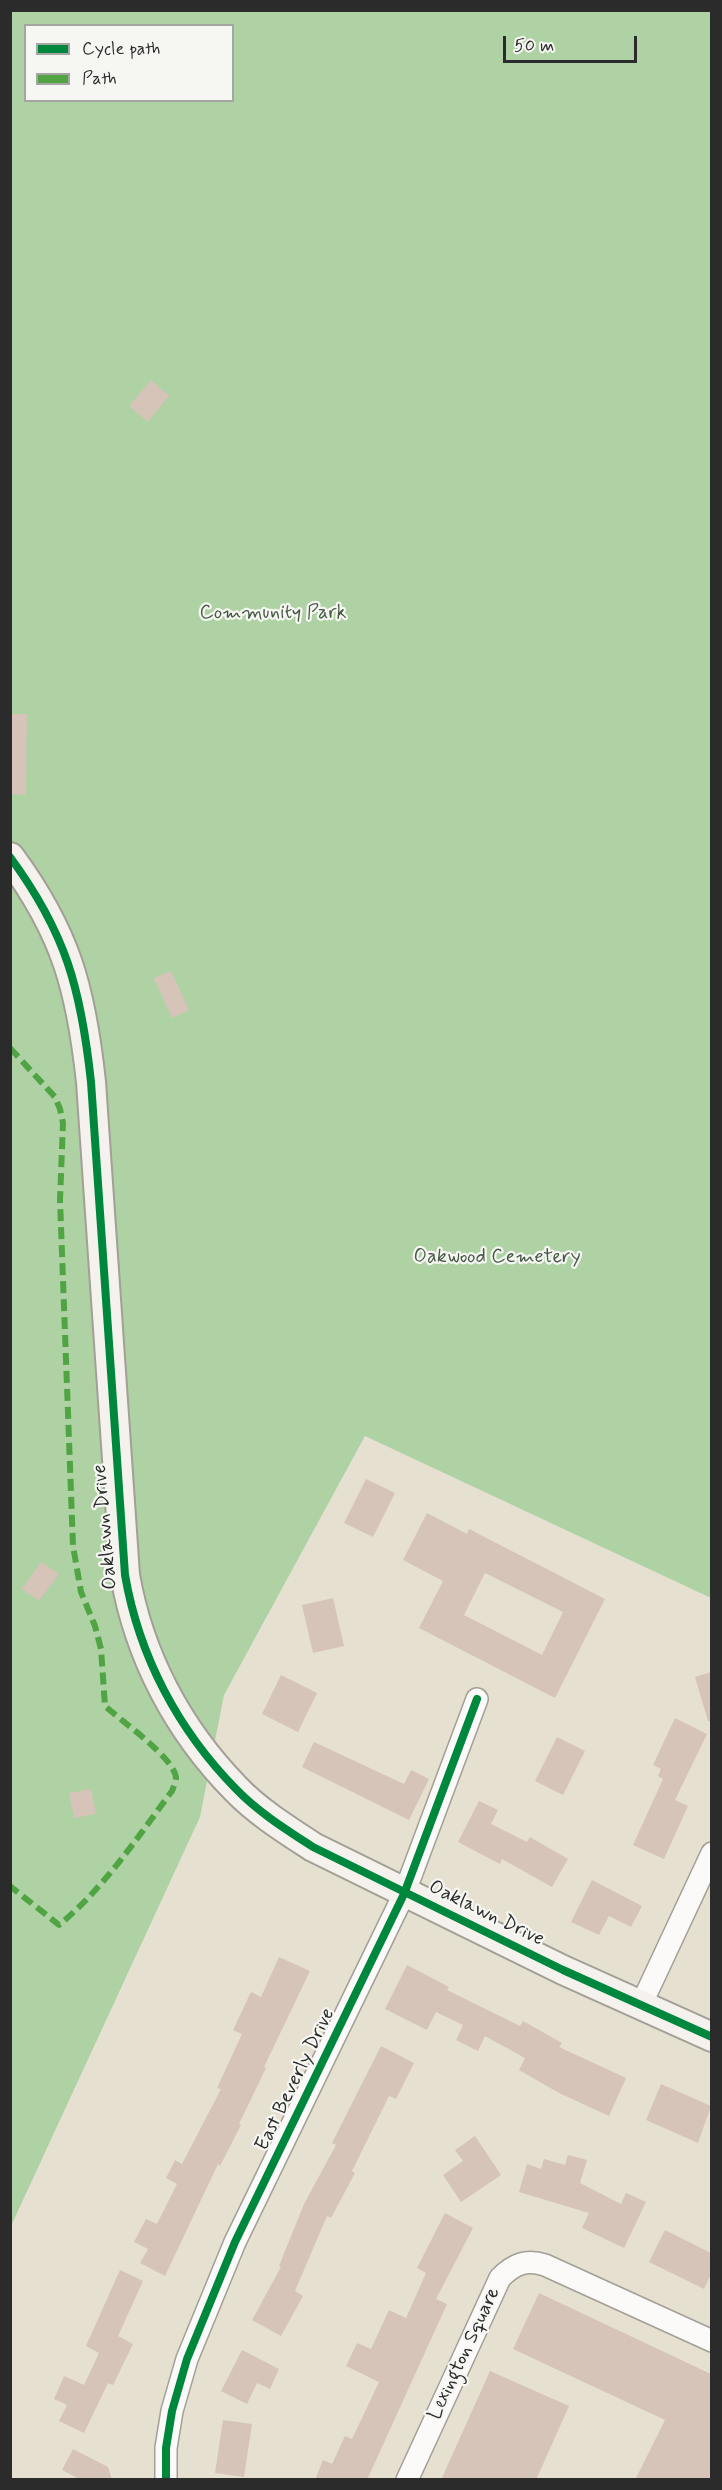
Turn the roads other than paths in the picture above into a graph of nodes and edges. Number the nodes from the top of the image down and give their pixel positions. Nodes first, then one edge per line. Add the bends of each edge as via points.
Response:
1 (10, 857) edge
2 (477, 1699) dead end
3 (711, 1853) edge
4 (404, 1894) junction
5 (641, 2005) junction
6 (711, 2037) edge
7 (711, 2341) edge
8 (166, 2480) edge
9 (407, 2480) edge

1 - 4 street, Oaklawn Drive via 50,917 81,1004 92,1093 125,1575 150,1662 171,1705 197,1744 237,1790 313,1847
2 - 4 street, East Beverly Drive
3 - 5 street
4 - 5 street, Oaklawn Drive
4 - 8 street, East Beverly Drive via 236,2242 187,2358 172,2411
5 - 6 street, Oaklawn Drive
7 - 9 street, Lexington Square via 545,2265 522,2262 500,2278

